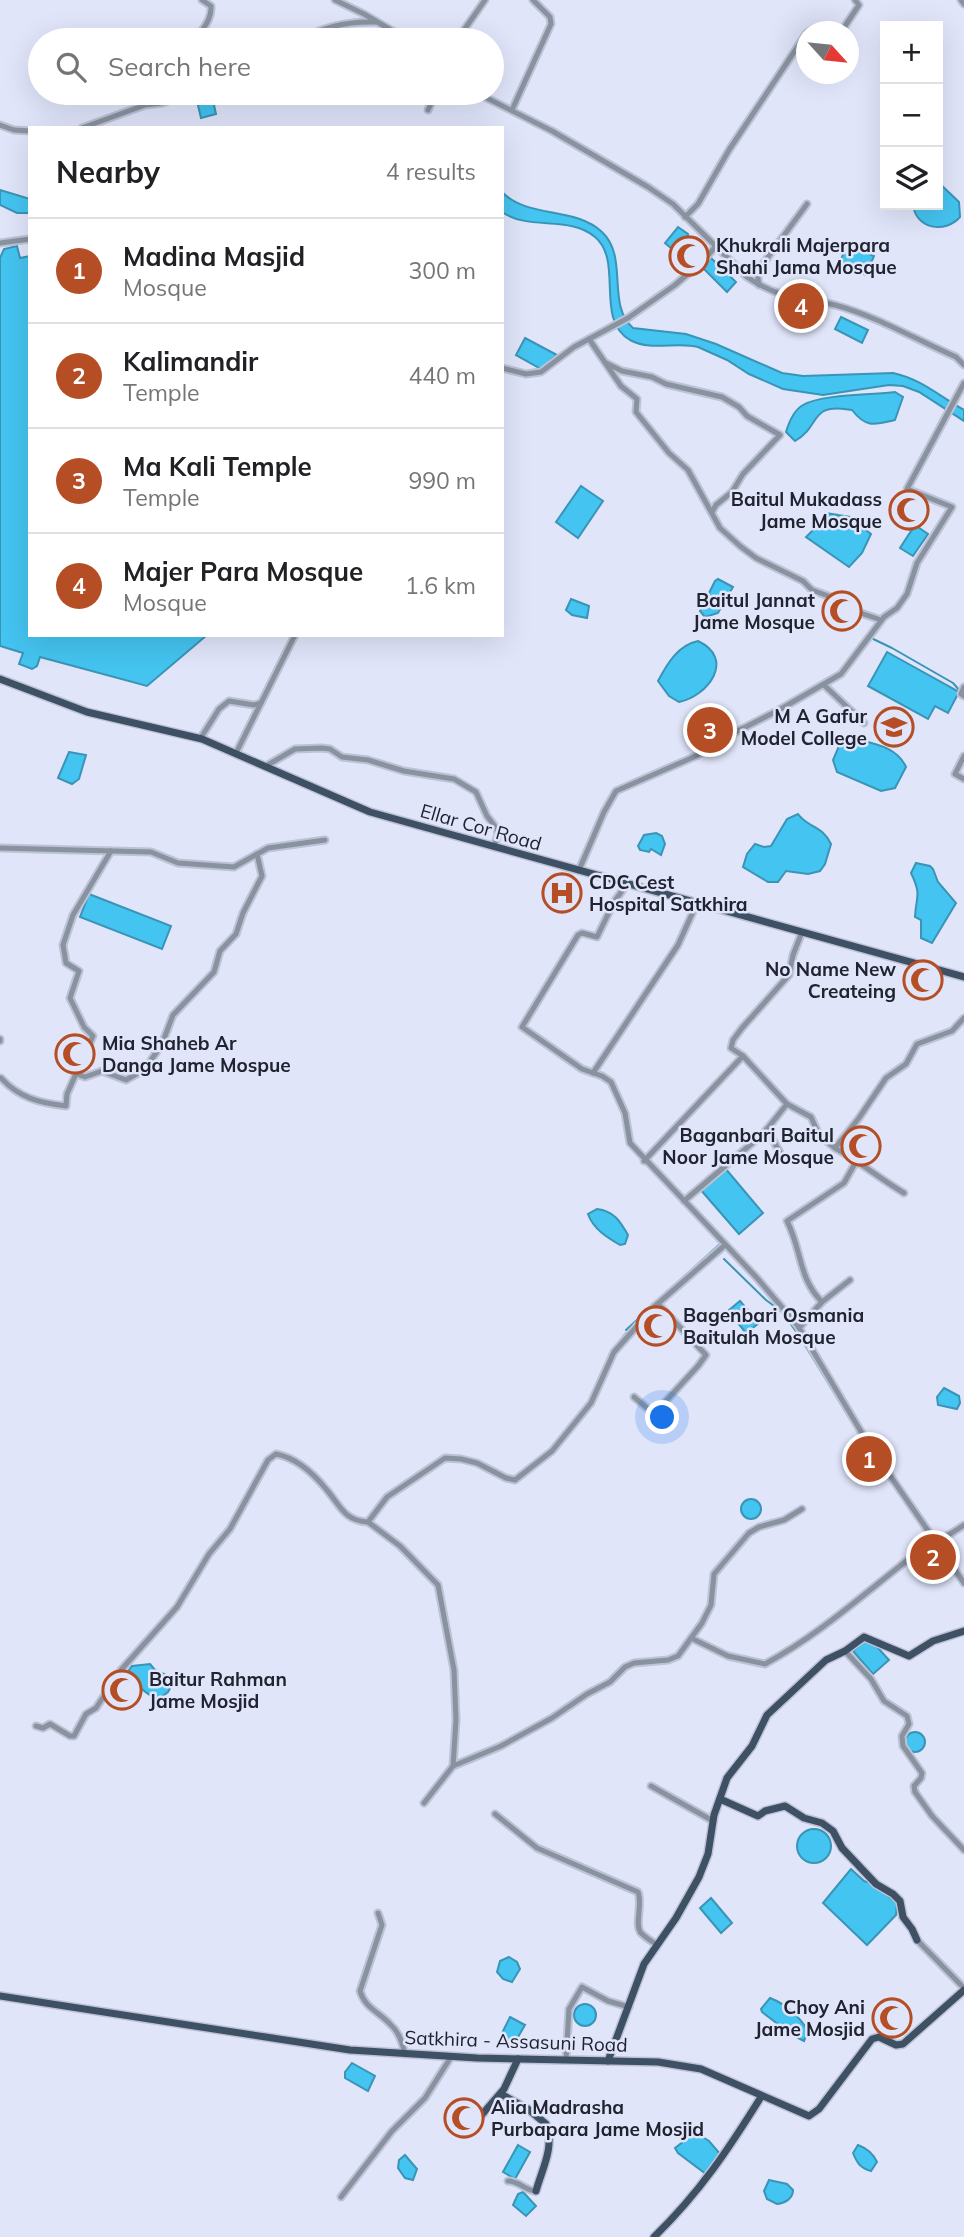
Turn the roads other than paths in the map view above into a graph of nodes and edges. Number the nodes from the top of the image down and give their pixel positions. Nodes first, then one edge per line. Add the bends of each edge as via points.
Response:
1 (202, 0) edge
2 (335, 0) edge
3 (485, 0) edge
4 (533, 0) edge
5 (855, 0) edge
6 (848, 21) edge
7 (376, 22) junction
8 (204, 28) edge
9 (328, 28) edge
10 (387, 28) edge
11 (465, 28) edge
12 (796, 50) edge
13 (145, 105) edge
14 (430, 105) edge
15 (502, 105) edge
16 (428, 110) dead end
17 (512, 110) junction
18 (0, 125) edge
19 (87, 126) edge
20 (28, 131) edge
21 (807, 204) dead end
22 (686, 216) junction
23 (28, 239) edge
24 (0, 243) edge
25 (716, 246) junction
26 (759, 285) junction
27 (589, 339) junction
28 (603, 362) junction
29 (964, 365) edge
30 (504, 369) edge
31 (964, 383) edge
32 (712, 512) junction
33 (881, 620) junction
34 (294, 637) edge
35 (0, 679) edge
36 (824, 685) junction
37 (964, 687) edge
38 (962, 695) edge
39 (261, 703) junction
40 (864, 723) dead end
41 (202, 736) dead end
42 (236, 752) junction
43 (964, 756) edge
44 (266, 766) junction
45 (964, 779) edge
46 (325, 839) dead end
47 (494, 847) junction
48 (0, 848) edge
49 (111, 851) junction
50 (257, 854) junction
51 (579, 870) junction
52 (627, 884) junction
53 (697, 903) junction
54 (802, 932) junction
55 (964, 976) edge
56 (964, 1018) edge
57 (743, 1056) junction
58 (593, 1073) junction
59 (77, 1074) junction
60 (1, 1078) edge
61 (787, 1104) junction
62 (767, 1129) junction
63 (835, 1148) junction
64 (784, 1160) dead end
65 (857, 1160) junction
66 (644, 1161) junction
67 (904, 1193) dead end
68 (684, 1201) junction
69 (725, 1245) junction
70 (850, 1280) dead end
71 (822, 1302) junction
72 (658, 1304) junction
73 (799, 1328) junction
74 (634, 1397) dead end
75 (802, 1509) dead end
76 (368, 1522) junction
77 (964, 1525) edge
78 (936, 1544) junction
79 (964, 1583) edge
80 (964, 1631) edge
81 (691, 1638) junction
82 (845, 1651) junction
83 (36, 1726) dead end
84 (453, 1766) junction
85 (651, 1786) dead end
86 (915, 1792) junction
87 (907, 1794) dead end
88 (720, 1799) junction
89 (424, 1804) dead end
90 (495, 1814) dead end
91 (713, 1821) junction
92 (964, 1850) edge
93 (378, 1913) dead end
94 (917, 1940) joint
95 (656, 1944) junction
96 (964, 1989) edge
97 (0, 1996) edge
98 (629, 2007) junction
99 (405, 2054) junction
100 (452, 2057) junction
101 (518, 2059) junction
102 (566, 2060) junction
103 (608, 2061) junction
104 (501, 2094) junction
105 (761, 2096) junction
106 (479, 2118) dead end
107 (509, 2182) dead end
108 (536, 2191) joint
109 (341, 2197) dead end
110 (654, 2237) edge

1 - 8 street via 212,7
2 - 7 street
3 - 11 street
4 - 17 street via 551,17 551,24
5 - 6 street via 859,5
7 - 9 street
7 - 10 street
12 - 22 street
13 - 19 street
14 - 16 street
15 - 17 street
17 - 22 street via 649,187
18 - 20 street
21 - 26 street via 757,272
22 - 25 street
23 - 24 street
25 - 26 street
25 - 27 street via 675,285
26 - 29 street via 870,318 956,357
27 - 28 street
27 - 30 street via 541,372
28 - 32 street via 638,399 636,412 688,470
28 - 32 street via 722,397 780,435
31 - 33 street via 907,489 952,507 917,563 907,594
32 - 33 street via 720,528 755,558 852,610
33 - 36 street via 841,674
34 - 39 street
35 - 42 main road, Ellar Cor Road via 87,712 202,739
36 - 40 street
36 - 51 street via 696,756 616,791
37 - 38 street
39 - 41 street via 229,701
39 - 42 street
42 - 44 main road, Ellar Cor Road
43 - 45 street via 955,774
44 - 47 main road, Ellar Cor Road via 370,812
44 - 47 street via 295,750 322,748 342,757 454,779 476,792 497,829
46 - 50 street
47 - 51 main road, Ellar Cor Road
48 - 49 street
49 - 50 street via 151,852 178,863 234,867
49 - 59 street via 73,915 63,944 66,963 79,971 70,998 93,1036
50 - 59 street via 262,876 236,934 220,951 214,972 173,1015 162,1044 145,1069 127,1080 102,1071 85,1077
51 - 52 main road, Ellar Cor Road
52 - 53 main road, Ellar Cor Road
52 - 58 street via 597,937 578,935 522,1027
53 - 54 main road, Ellar Cor Road
53 - 58 street via 678,945
54 - 55 main road, Ellar Cor Road
54 - 57 street via 789,975 733,1040 731,1048
56 - 63 street via 952,1031 917,1044 906,1064 886,1078
57 - 61 street
57 - 66 street
58 - 66 street via 611,1082 625,1112 630,1143
59 - 60 street via 66,1106 39,1103 11,1089
61 - 62 street
61 - 63 street via 811,1117 819,1135
62 - 64 street
62 - 68 street
63 - 65 street
65 - 67 street
65 - 71 street via 844,1183 787,1221 802,1260 801,1270 811,1292
66 - 68 street
68 - 69 street
69 - 72 street
69 - 73 street
70 - 71 street
71 - 73 street
72 - 74 street via 706,1355 654,1414
72 - 76 street via 614,1352 592,1403 535,1465 515,1480 477,1463 445,1458 387,1497
73 - 78 street via 869,1445
75 - 81 street via 749,1533 714,1574 711,1605
76 - 83 street via 358,1522 341,1511 308,1470 288,1456 276,1454 177,1607 121,1670 73,1737 53,1725
76 - 84 street via 439,1585 454,1670
77 - 78 street
78 - 79 street
78 - 81 street via 902,1564 794,1648 765,1664 728,1656
80 - 82 main road via 933,1641 909,1656 864,1637
81 - 84 street via 678,1656 625,1667 610,1682 552,1718
82 - 86 street via 884,1701 907,1716 903,1746 922,1773
82 - 88 main road via 826,1660 767,1715 727,1778
84 - 89 street
85 - 91 street
86 - 87 street
86 - 92 street
88 - 91 main road
88 - 94 main road via 758,1816 785,1806 822,1823 875,1883 900,1901 903,1917
90 - 95 street via 537,1848 638,1892 638,1927
91 - 95 main road via 699,1877
93 - 99 street via 382,1925 360,1991 363,2002 392,2025
94 - 96 street
95 - 98 main road
96 - 105 main road, Satkhira - Assasuni Road via 903,2044 872,2039 809,2116
97 - 99 main road, Satkhira - Assasuni Road via 350,2050
98 - 102 street via 582,1987 569,2009
98 - 103 main road
99 - 100 main road, Satkhira - Assasuni Road
100 - 101 main road, Satkhira - Assasuni Road
100 - 109 street via 425,2098 392,2131
101 - 102 main road, Satkhira - Assasuni Road
101 - 104 main road
102 - 103 main road, Satkhira - Assasuni Road
103 - 105 main road, Satkhira - Assasuni Road via 701,2069
104 - 106 main road
104 - 108 main road via 528,2109 550,2133
105 - 110 main road via 721,2161
107 - 108 street

